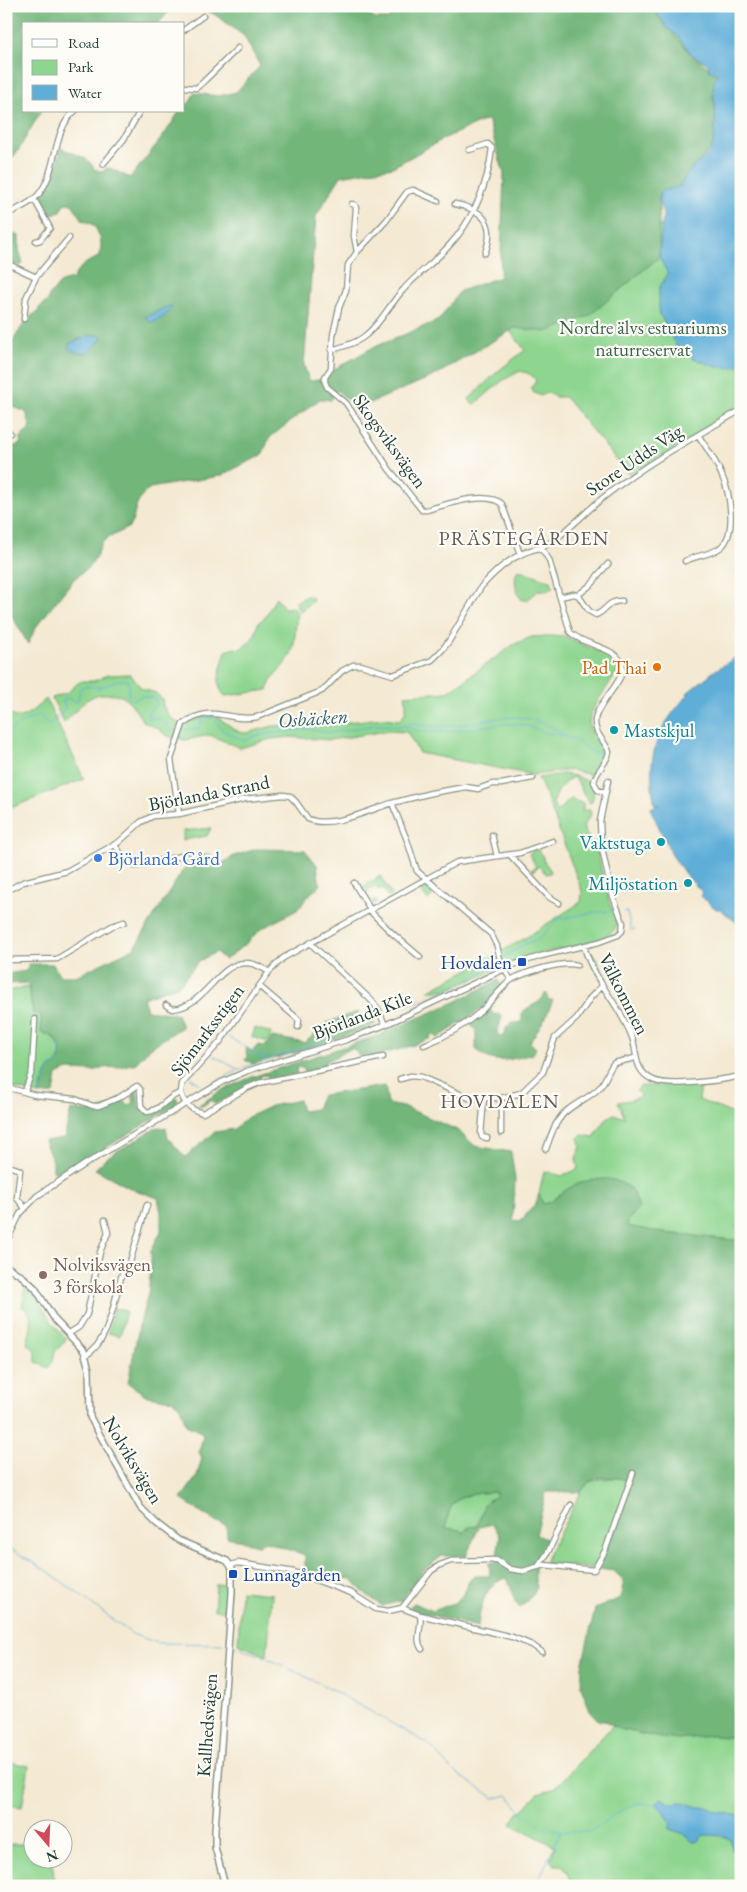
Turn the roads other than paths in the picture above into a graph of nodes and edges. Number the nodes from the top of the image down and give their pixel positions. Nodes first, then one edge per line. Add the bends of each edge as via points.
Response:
1 (203, 16) dead end
2 (185, 29) edge
3 (238, 48) dead end
4 (185, 87) edge
5 (74, 112) edge
6 (139, 112) edge
7 (469, 150) dead end
8 (103, 164) dead end
9 (34, 199) junction
10 (438, 201) dead end
11 (352, 204) dead end
12 (455, 204) dead end
13 (473, 211) junction
14 (6, 216) edge
15 (69, 238) dead end
16 (36, 241) dead end
17 (357, 252) junction
18 (485, 253) dead end
19 (6, 262) edge
20 (36, 277) junction
21 (24, 319) dead end
22 (331, 350) junction
23 (741, 410) edge
24 (698, 435) junction
25 (541, 548) junction
26 (520, 554) junction
27 (685, 561) dead end
28 (608, 564) dead end
29 (578, 595) junction
30 (560, 597) junction
31 (622, 600) dead end
32 (533, 778) dead end
33 (608, 781) dead end
34 (606, 792) junction
35 (392, 803) junction
36 (179, 814) junction
37 (492, 834) dead end
38 (553, 840) dead end
39 (115, 845) junction
40 (510, 854) junction
41 (186, 855) dead end
42 (497, 856) junction
43 (426, 879) junction
44 (354, 883) dead end
45 (6, 890) edge
46 (559, 903) dead end
47 (370, 910) junction
48 (124, 922) dead end
49 (310, 943) junction
50 (584, 946) junction
51 (420, 956) dead end
52 (6, 960) edge
53 (577, 965) dead end
54 (504, 969) junction
55 (269, 972) junction
56 (511, 980) junction
57 (259, 986) junction
58 (602, 986) junction
59 (166, 1005) dead end
60 (35, 1019) dead end
61 (385, 1024) junction
62 (298, 1027) dead end
63 (424, 1045) dead end
64 (383, 1058) dead end
65 (635, 1058) junction
66 (741, 1076) edge
67 (400, 1079) dead end
68 (6, 1087) edge
69 (24, 1092) junction
70 (181, 1093) junction
71 (484, 1098) junction
72 (501, 1098) junction
73 (185, 1103) junction
74 (501, 1133) dead end
75 (487, 1138) dead end
76 (546, 1149) dead end
77 (6, 1165) edge
78 (147, 1205) dead end
79 (25, 1208) junction
80 (104, 1220) dead end
81 (6, 1243) edge
82 (6, 1266) edge
83 (68, 1334) junction
84 (86, 1355) junction
85 (633, 1473) dead end
86 (571, 1505) dead end
87 (231, 1565) junction
88 (537, 1566) junction
89 (402, 1608) junction
90 (420, 1615) junction
91 (422, 1649) dead end
92 (542, 1652) dead end
93 (225, 1886) edge

1 - 2 street
3 - 4 street via 200,86
5 - 9 street via 62,133 50,173
6 - 8 street via 124,139
7 - 13 street via 488,144 492,148 489,174
9 - 14 street
9 - 16 street via 50,228
10 - 17 street, Skogsviksvägen via 413,190 407,192 382,226
11 - 17 street via 356,208
12 - 13 street
13 - 18 street via 487,222 490,236
13 - 22 street via 453,241 402,290 367,334
15 - 20 street
17 - 22 street, Skogsviksvägen via 347,268 347,284
19 - 20 street
20 - 21 street via 26,298
22 - 26 street, Skogsviksvägen via 332,368 324,379 326,385 346,402 420,508 427,510 480,498 499,501
23 - 24 street, Store Udds Väg
24 - 25 street, Store Udds Väg via 610,492 556,540
24 - 27 street, Store Udds Väg via 723,476 731,526 720,548
25 - 26 street, Store Udds Väg
25 - 30 street via 549,560
26 - 36 street, Store Udds Väg via 481,587 435,658 393,675 353,665 322,691 257,717 210,713 182,724 171,759
28 - 29 street
29 - 30 street
29 - 31 street via 589,611 596,615 612,602
30 - 34 street via 571,633 614,655 623,665 618,681 597,710 595,718 597,733 609,752 594,782 597,788
32 - 35 street, Björlanda Strand via 431,793
33 - 34 street, Björlanda Kile
34 - 50 street, Björlanda Kile via 600,821 601,843 611,891 623,925 618,935
35 - 36 street, Björlanda Strand via 350,817 320,822 308,819 290,796 283,795 238,800
35 - 43 street via 415,868
36 - 39 street, Björlanda Strand via 145,819
37 - 42 street
38 - 40 street, Sjömarksstigen
39 - 41 street via 126,861 136,866
39 - 45 street, Björlanda Strand via 67,871 23,882
40 - 42 street, Sjömarksstigen
40 - 46 street via 549,897
42 - 43 street, Sjömarksstigen via 462,860
43 - 47 street, Sjömarksstigen
43 - 54 street via 491,934
44 - 47 street
47 - 49 street, Sjömarksstigen
47 - 51 street
48 - 52 street via 57,959
49 - 55 street, Sjömarksstigen via 283,958
49 - 61 street via 371,1000
50 - 54 street, Björlanda Kile via 531,958
50 - 58 street, Välkommen via 590,966
53 - 56 street via 542,969
54 - 56 street
54 - 61 street, Björlanda Kile
55 - 57 street, Sjömarksstigen
55 - 59 street via 248,964 233,965 188,1004 172,1009
56 - 63 street via 467,1022 445,1037
57 - 62 street, Sjömarksstigen via 299,1020
57 - 70 street, Sjömarksstigen via 220,1042 182,1084
58 - 65 street, Välkommen via 630,1032
58 - 72 street via 577,1018 555,1038 543,1072 521,1093
60 - 69 street via 32,1071
61 - 73 street, Björlanda Kile via 236,1076
64 - 73 street via 259,1083 204,1113
65 - 66 street, Välkommen via 645,1075 660,1082 716,1081
65 - 76 street via 614,1063 600,1087 563,1114
67 - 71 street via 421,1077 468,1098
68 - 69 street
69 - 70 street via 99,1106 137,1086 141,1106 147,1112
70 - 73 street
71 - 72 street
71 - 75 street via 481,1134
72 - 74 street
73 - 79 street, Björlanda Kile via 55,1183
77 - 79 street via 20,1170 17,1198
78 - 84 street via 129,1265 123,1269 107,1331
79 - 81 street, Björlanda Kile
80 - 83 street via 108,1233 100,1252 87,1314 80,1327
82 - 83 street via 35,1288 50,1314
83 - 84 street
84 - 87 street, Nolviksvägen via 90,1417 140,1507 174,1537
85 - 88 street via 597,1568
86 - 88 street via 547,1554
87 - 89 street via 238,1563 289,1570 352,1593 376,1609
87 - 93 street, Kallhedsvägen via 233,1580 215,1830 215,1847
88 - 89 street via 523,1571 510,1569 496,1560 447,1562 430,1572
89 - 90 street
90 - 91 street via 419,1644
90 - 92 street via 512,1637

